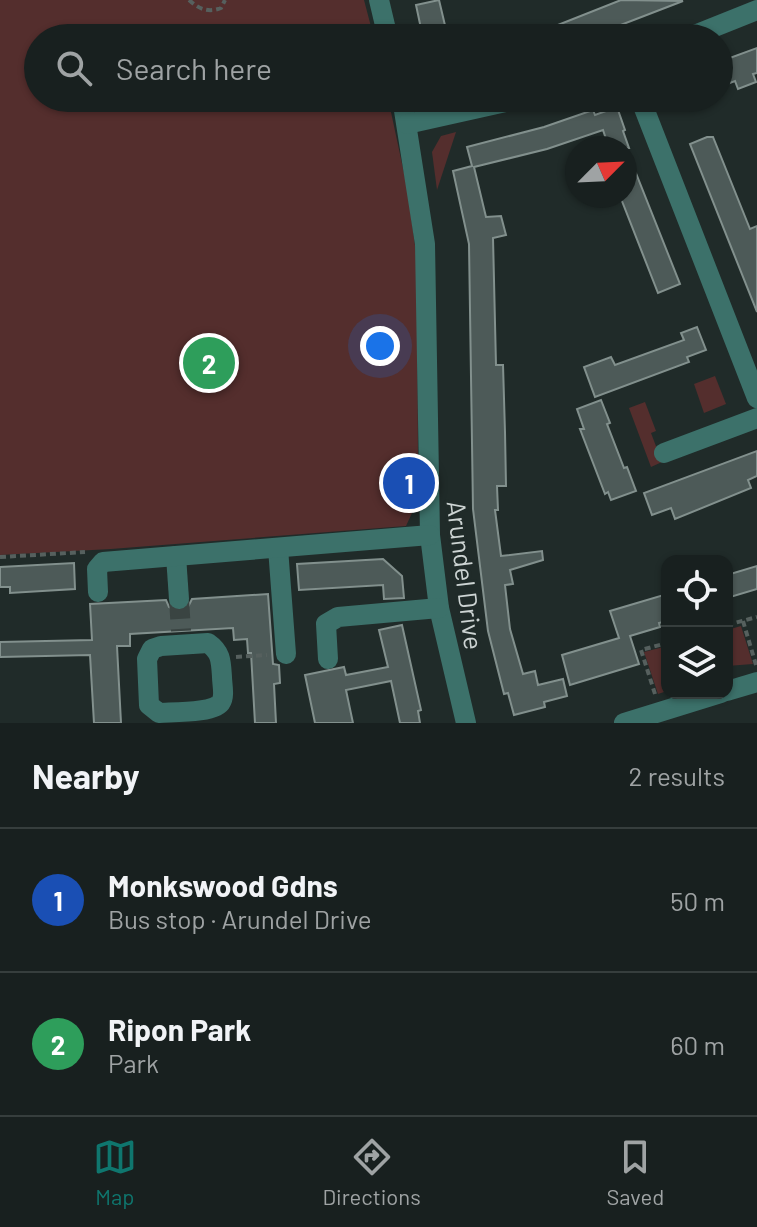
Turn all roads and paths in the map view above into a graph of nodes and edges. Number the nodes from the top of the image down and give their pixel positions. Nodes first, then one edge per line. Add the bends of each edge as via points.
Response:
1 (189, 0) edge
2 (225, 0) edge
3 (379, 0) edge
4 (757, 10) edge
5 (385, 24) edge
6 (722, 24) edge
7 (405, 112) edge
8 (461, 112) edge
9 (645, 112) edge
10 (407, 124) junction
11 (757, 398) edge
12 (757, 418) edge
13 (664, 453) dead end
14 (430, 535) junction
15 (278, 548) junction
16 (87, 552) dead end
17 (176, 556) junction
18 (0, 557) edge
19 (98, 592) dead end
20 (179, 599) tunnel mouth
21 (439, 608) junction
22 (757, 617) edge
23 (743, 621) junction
24 (733, 624) edge
25 (661, 645) edge
26 (286, 654) joint
27 (221, 658) junction
28 (328, 659) dead end
29 (757, 668) edge
30 (757, 682) edge
31 (733, 689) edge
32 (702, 699) edge
33 (660, 712) junction
34 (466, 723) edge
35 (624, 723) edge

1 - 2 path via 214,11
3 - 5 street
4 - 6 street
7 - 10 street, Arundel Drive
8 - 10 street
9 - 11 street
10 - 14 street, Arundel Drive via 425,244
12 - 13 street
14 - 15 street
14 - 21 street, Arundel Drive
15 - 17 street
15 - 26 street
16 - 18 path
17 - 19 street via 103,562 97,569
17 - 20 street
21 - 28 street via 338,617 326,624
21 - 34 street, Arundel Drive
22 - 23 path
23 - 24 path
23 - 29 path
25 - 33 path via 641,650
26 - 27 path
27 - 27 street via 219,706 153,711 147,659 152,649 181,638 208,643
30 - 31 street
32 - 33 street
33 - 35 street

